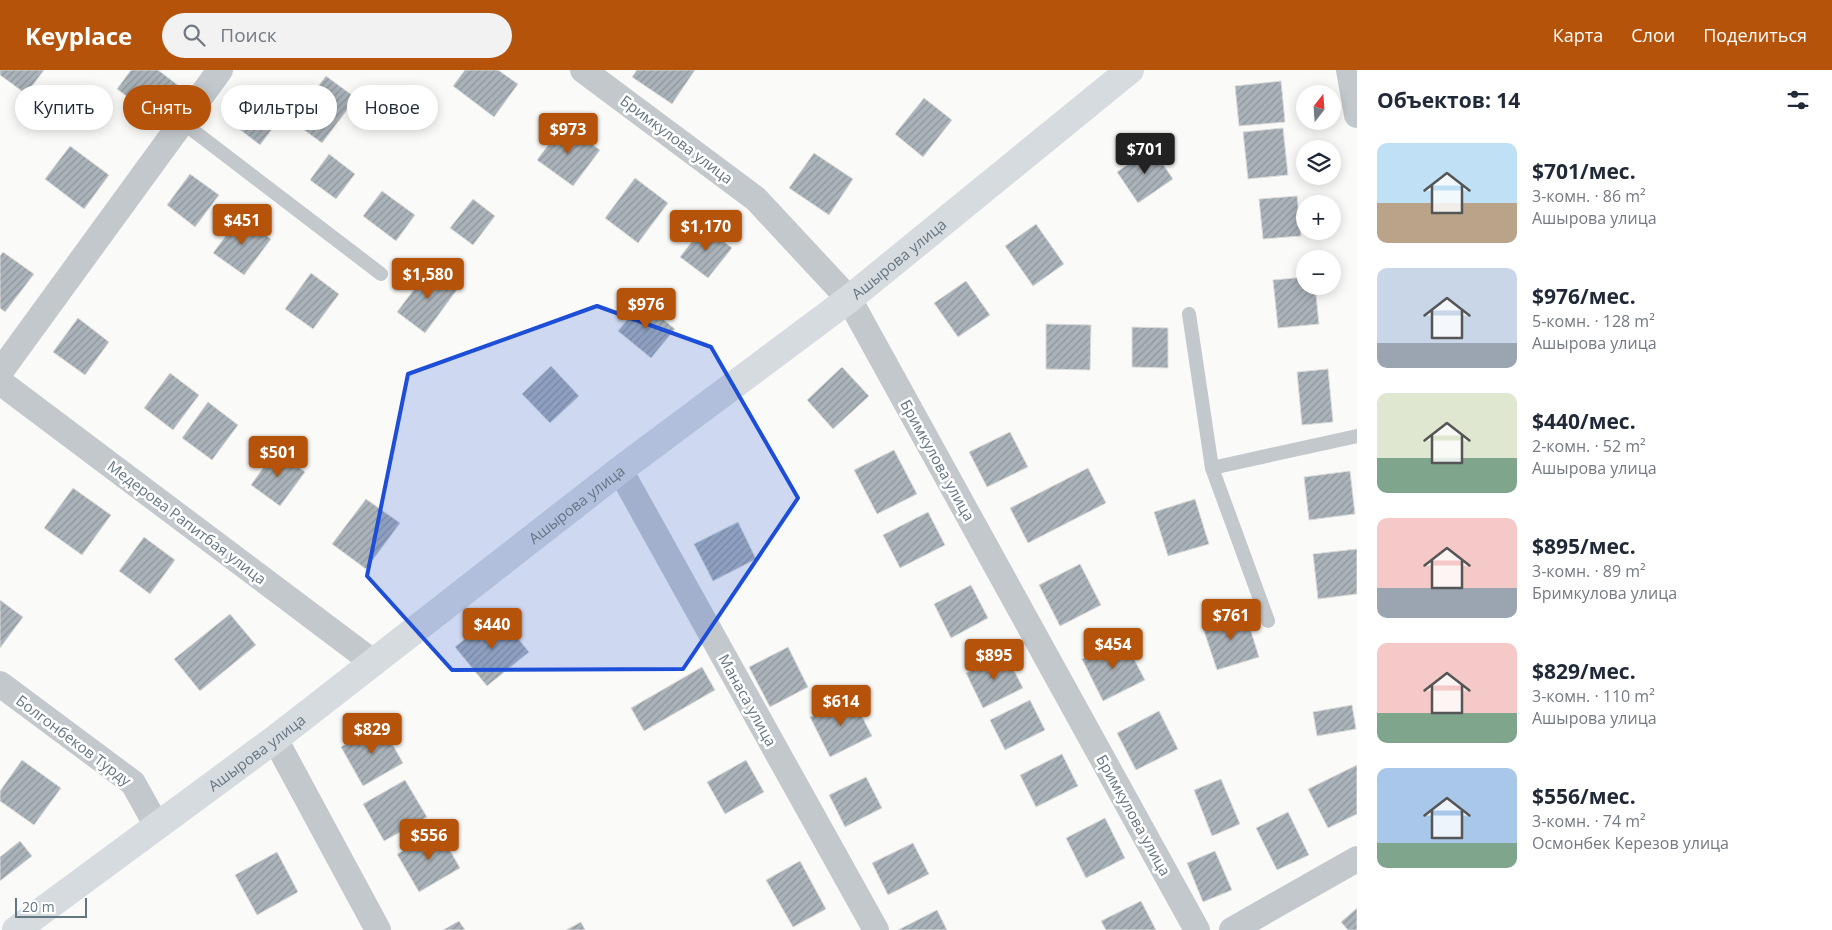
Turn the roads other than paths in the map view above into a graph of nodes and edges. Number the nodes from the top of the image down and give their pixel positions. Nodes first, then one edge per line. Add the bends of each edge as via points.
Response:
1 (220, 70) edge
2 (1130, 70) edge
3 (1349, 70) edge
4 (587, 71) edge
5 (209, 85) edge
6 (1357, 115) edge
7 (176, 130) edge
8 (193, 130) edge
9 (382, 274) dead end
10 (849, 300) junction
11 (1188, 314) dead end
12 (0, 372) edge
13 (0, 382) edge
14 (1357, 436) edge
15 (1212, 468) junction
16 (620, 470) junction
17 (1268, 621) dead end
18 (374, 663) junction
19 (0, 684) edge
20 (275, 739) junction
21 (157, 826) junction
22 (1357, 859) edge
23 (27, 927) edge
24 (378, 930) edge
25 (876, 930) edge
26 (1198, 930) edge
27 (1232, 930) edge

1 - 5 street
2 - 10 street, Ашырова улица
3 - 6 street
4 - 10 street, Бримкулова улица via 756,199
7 - 12 street
8 - 9 lane
10 - 16 street, Ашырова улица
10 - 26 street, Бримкулова улица
11 - 15 lane
13 - 18 street, Медерова Рапитбая улица
14 - 15 lane
15 - 17 lane
16 - 18 street, Ашырова улица
16 - 25 street, Манаса улица
18 - 20 street, Ашырова улица
19 - 21 street, Болгонбеков Турду via 133,783
20 - 21 street, Ашырова улица
20 - 24 street
21 - 23 street, Ашырова улица
22 - 27 street

